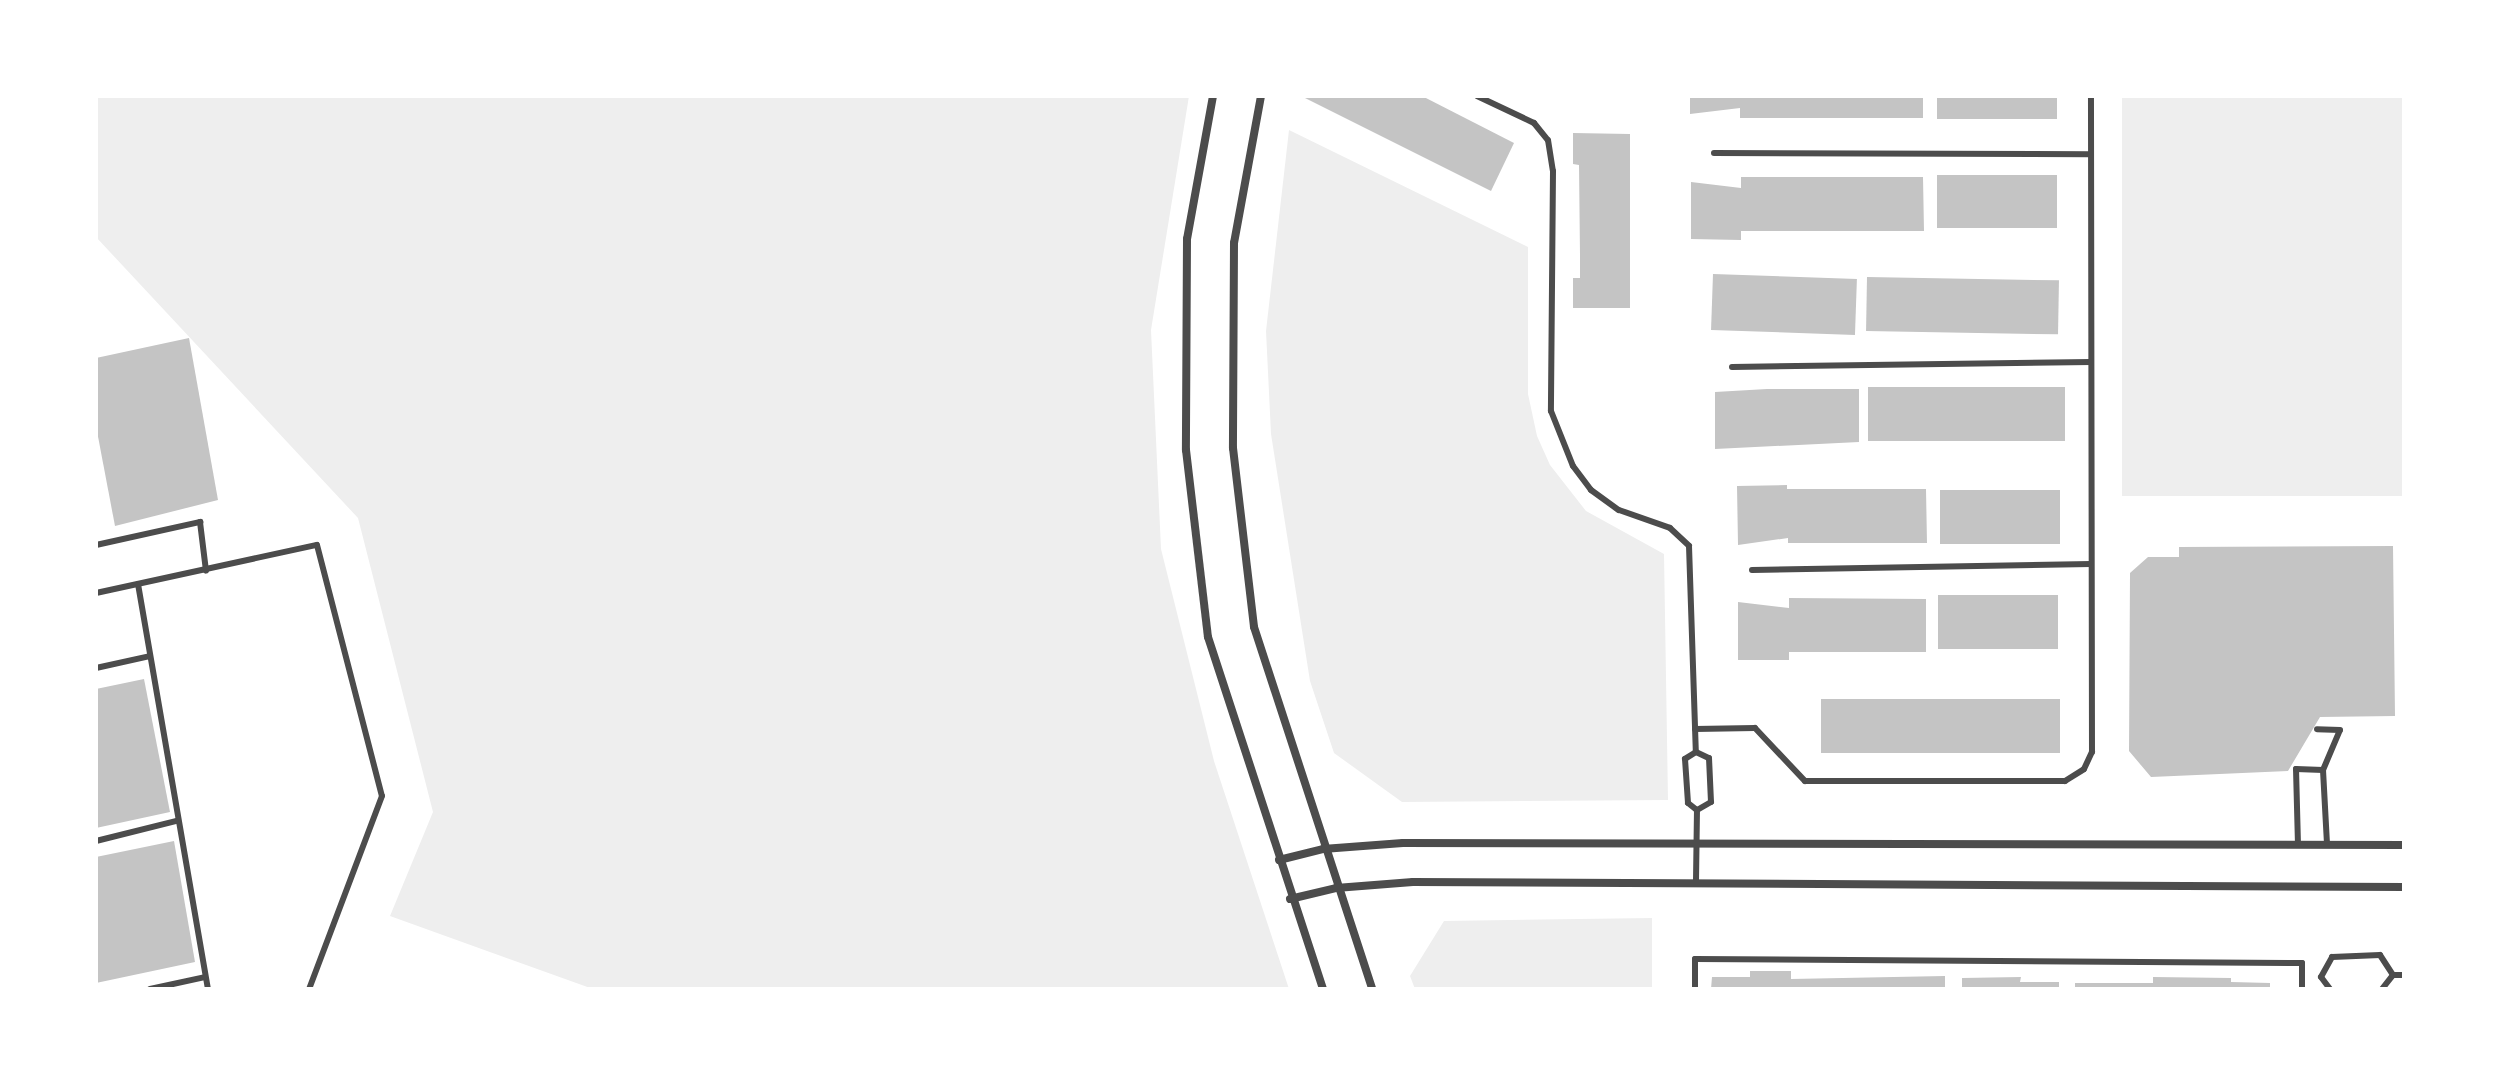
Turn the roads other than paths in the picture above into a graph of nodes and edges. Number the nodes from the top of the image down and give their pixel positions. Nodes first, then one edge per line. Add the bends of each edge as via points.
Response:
1 (1213, 96) edge
2 (1261, 96) edge
3 (1477, 96) edge
4 (2091, 96) edge
5 (1714, 153) dead end
6 (2091, 154) junction
7 (2091, 362) junction
8 (1732, 367) dead end
9 (96, 545) edge
10 (2091, 564) junction
11 (1752, 570) dead end
12 (206, 571) junction
13 (138, 584) junction
14 (96, 593) edge
15 (150, 656) junction
16 (96, 668) edge
17 (1695, 729) junction
18 (2317, 729) dead end
19 (1696, 752) junction
20 (2323, 770) junction
21 (1697, 810) junction
22 (176, 821) junction
23 (96, 841) edge
24 (1696, 842) junction
25 (2298, 845) junction
26 (2327, 845) junction
27 (2404, 845) edge
28 (1323, 849) junction
29 (1279, 860) junction
30 (1696, 881) junction
31 (2404, 887) edge
32 (1336, 888) junction
33 (1290, 899) junction
34 (2393, 975) junction
35 (2404, 975) edge
36 (205, 977) junction
37 (2321, 977) junction
38 (2302, 978) junction
39 (150, 989) edge
40 (208, 989) edge
41 (309, 989) edge
42 (1323, 989) edge
43 (1372, 989) edge
44 (1695, 989) edge
45 (2302, 989) edge
46 (2330, 989) edge
47 (2382, 989) edge

1 - 29 street via 1187,239 1186,450 1208,637
2 - 28 street via 1234,243 1233,448 1254,627
3 - 17 lane via 1534,123 1548,140 1553,171 1551,411 1573,466 1591,490 1619,510 1670,528 1689,546
4 - 6 lane
5 - 6 lane
6 - 7 lane
7 - 8 lane
7 - 10 lane
9 - 12 lane via 200,522
10 - 11 lane
10 - 17 lane via 2092,752 2084,769 2065,781 1805,781 1755,728
12 - 13 lane
12 - 41 lane via 317,545 356,684 382,796
13 - 14 lane
13 - 15 lane
15 - 16 lane
15 - 22 lane
17 - 19 lane
18 - 20 lane via 2340,730
19 - 21 lane via 1685,759 1688,803
19 - 21 lane via 1709,758 1711,802
20 - 25 lane via 2296,769
20 - 26 lane
21 - 24 lane
22 - 23 lane
22 - 36 lane
24 - 25 street
24 - 28 street
24 - 30 lane
25 - 26 street
26 - 27 street
28 - 29 street
28 - 32 street
29 - 33 street
30 - 31 street
30 - 32 street via 1413,882
32 - 33 street
32 - 43 street
33 - 42 street
34 - 35 lane
34 - 37 lane via 2380,955 2369,955 2332,957
34 - 47 lane
36 - 39 lane
36 - 40 lane
37 - 38 lane
37 - 46 lane
38 - 44 lane via 2302,963 1695,959
38 - 45 lane

